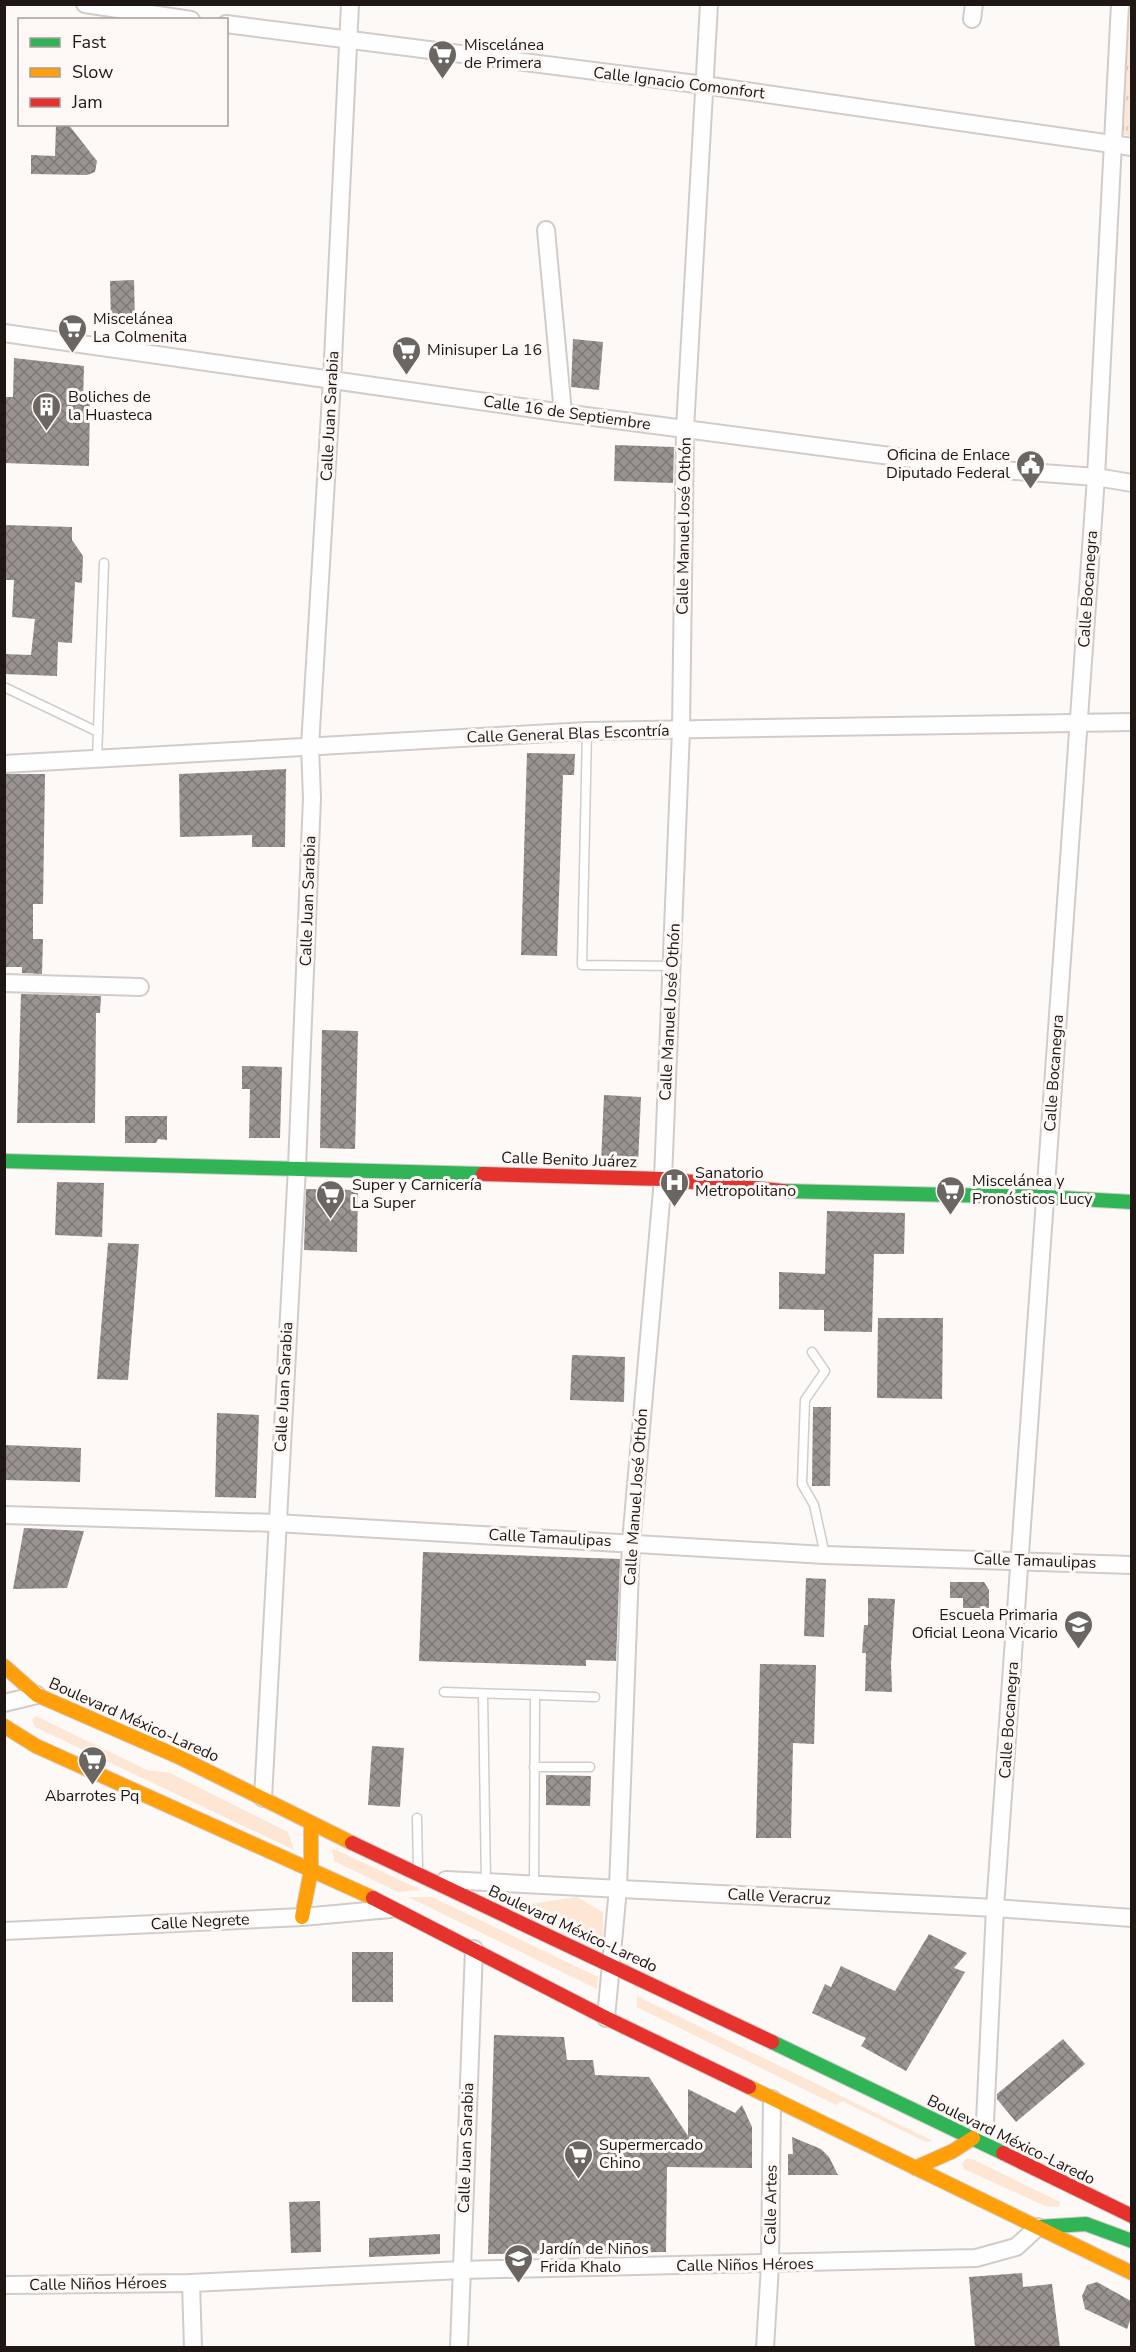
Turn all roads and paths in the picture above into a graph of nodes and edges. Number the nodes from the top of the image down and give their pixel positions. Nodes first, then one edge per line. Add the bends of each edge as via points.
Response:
1 (85, 4) edge
2 (350, 4) edge
3 (709, 4) edge
4 (1120, 4) edge
5 (178, 18) edge
6 (228, 24) edge
7 (348, 42) junction
8 (704, 85) junction
9 (1112, 144) junction
10 (1131, 147) edge
11 (546, 230) dead end
12 (4, 333) edge
13 (332, 380) junction
14 (563, 413) junction
15 (685, 429) junction
16 (1096, 477) junction
17 (1131, 483) edge
18 (104, 563) dead end
19 (4, 687) edge
20 (1131, 722) edge
21 (1077, 723) junction
22 (681, 730) junction
23 (586, 731) junction
24 (98, 732) junction
25 (310, 746) junction
26 (97, 760) junction
27 (4, 764) edge
28 (673, 966) junction
29 (4, 983) edge
30 (140, 987) dead end
31 (4, 1161) edge
32 (297, 1167) junction
33 (663, 1179) junction
34 (1045, 1197) junction
35 (1131, 1202) edge
36 (812, 1352) dead end
37 (4, 1515) edge
38 (276, 1523) junction
39 (631, 1542) junction
40 (825, 1555) junction
41 (1021, 1560) junction
42 (1131, 1565) edge
43 (4, 1666) edge
44 (444, 1692) dead end
45 (483, 1694) junction
46 (37, 1695) junction
47 (535, 1696) junction
48 (595, 1696) dead end
49 (4, 1703) edge
50 (4, 1726) edge
51 (534, 1767) junction
52 (590, 1767) dead end
53 (263, 1798) junction
54 (417, 1818) dead end
55 (311, 1824) junction
56 (311, 1870) junction
57 (422, 1877) junction
58 (486, 1883) junction
59 (534, 1884) junction
60 (618, 1888) junction
61 (995, 1908) junction
62 (396, 1909) junction
63 (302, 1917) junction
64 (1131, 1918) edge
65 (4, 1931) edge
66 (474, 1949) junction
67 (609, 1963) junction
68 (606, 2018) junction
69 (772, 2099) junction
70 (973, 2138) junction
71 (915, 2168) junction
72 (1131, 2216) edge
73 (1038, 2227) junction
74 (1131, 2241) edge
75 (770, 2265) junction
76 (461, 2270) junction
77 (1131, 2273) edge
78 (191, 2283) junction
79 (4, 2285) edge
80 (193, 2348) edge
81 (459, 2348) edge
82 (765, 2348) edge

1 - 5 street
2 - 7 street, Calle Juan Sarabia
3 - 8 street, Calle Manuel José Othón
4 - 9 street, Calle Bocanegra
6 - 7 street, Calle Ignacio Comonfort
7 - 8 street, Calle Ignacio Comonfort
7 - 13 street, Calle Juan Sarabia
8 - 9 street, Calle Ignacio Comonfort
8 - 15 street, Calle Manuel José Othón
9 - 10 street, Calle Ignacio Comonfort
9 - 16 street, Calle Bocanegra
11 - 14 street
12 - 13 street, Calle 16 de Septiembre
13 - 14 street, Calle 16 de Septiembre
13 - 25 street, Calle Juan Sarabia
14 - 15 street, Calle 16 de Septiembre
15 - 16 street, Calle 16 de Septiembre via 989,469
15 - 22 street, Calle Manuel José Othón
16 - 17 street, Calle 16 de Septiembre
16 - 21 street, Calle Bocanegra
18 - 24 lane
19 - 24 lane
20 - 21 street, Calle General Blas Escontría
21 - 22 street, Calle General Blas Escontría
21 - 34 street, Calle Bocanegra
22 - 23 street, Calle General Blas Escontría
22 - 28 street, Calle Manuel José Othón
23 - 25 street, Calle General Blas Escontría
23 - 28 lane via 582,965
24 - 26 lane
25 - 26 street, Calle General Blas Escontría
25 - 32 street, Calle Juan Sarabia via 312,798
26 - 27 street, Calle General Blas Escontría
28 - 33 street, Calle Manuel José Othón
29 - 30 street
31 - 32 main road, Calle Benito Juárez
32 - 33 main road, Calle Benito Juárez
32 - 38 street, Calle Juan Sarabia
33 - 34 main road, Calle Benito Juárez via 799,1193
33 - 39 street, Calle Manuel José Othón
34 - 35 main road, Calle Benito Juárez
34 - 41 street, Calle Bocanegra
36 - 40 lane via 825,1371 805,1400 802,1484 814,1505
37 - 38 street, Calle Tamaulipas
38 - 39 street, Calle Tamaulipas
38 - 53 street, Calle Juan Sarabia
39 - 40 street, Calle Tamaulipas
39 - 60 street, Calle Manuel José Othón
40 - 41 street, Calle Tamaulipas
41 - 42 street, Calle Tamaulipas
41 - 61 street, Calle Bocanegra
43 - 46 main road, Boulevard México-Laredo
44 - 45 lane
45 - 47 lane
45 - 58 lane
46 - 49 street
46 - 53 main road, Boulevard México-Laredo
47 - 48 lane
47 - 51 lane
50 - 56 main road via 36,1746
51 - 52 lane
51 - 59 lane
53 - 55 main road, Boulevard México-Laredo
54 - 57 lane
55 - 56 main road
55 - 57 main road, Boulevard México-Laredo
56 - 62 main road
56 - 63 main road
57 - 58 street, Calle Veracruz
57 - 67 main road, Boulevard México-Laredo
58 - 59 street, Calle Veracruz
59 - 60 street, Calle Veracruz
60 - 61 street, Calle Veracruz
60 - 67 street, Calle Manuel José Othón
61 - 64 street, Calle Veracruz
61 - 70 street, Calle Bocanegra via 985,2122
62 - 63 street, Calle Negrete
62 - 66 main road
63 - 65 street, Calle Negrete
66 - 68 main road
66 - 76 street, Calle Juan Sarabia
67 - 68 street, Calle Manuel José Othón
67 - 70 main road, Boulevard México-Laredo
68 - 69 main road
69 - 71 main road
69 - 75 street, Calle Artes
70 - 71 main road
70 - 72 main road, Boulevard México-Laredo
71 - 73 main road
73 - 74 main road via 1086,2224
73 - 75 street, Calle Niños Héroes via 1016,2247 976,2258
73 - 77 main road
75 - 76 street, Calle Niños Héroes
75 - 82 street, Calle Artes
76 - 78 street, Calle Niños Héroes
76 - 81 street, Calle Juan Sarabia
78 - 79 street, Calle Niños Héroes
78 - 80 street, Calle Niños Héroes

